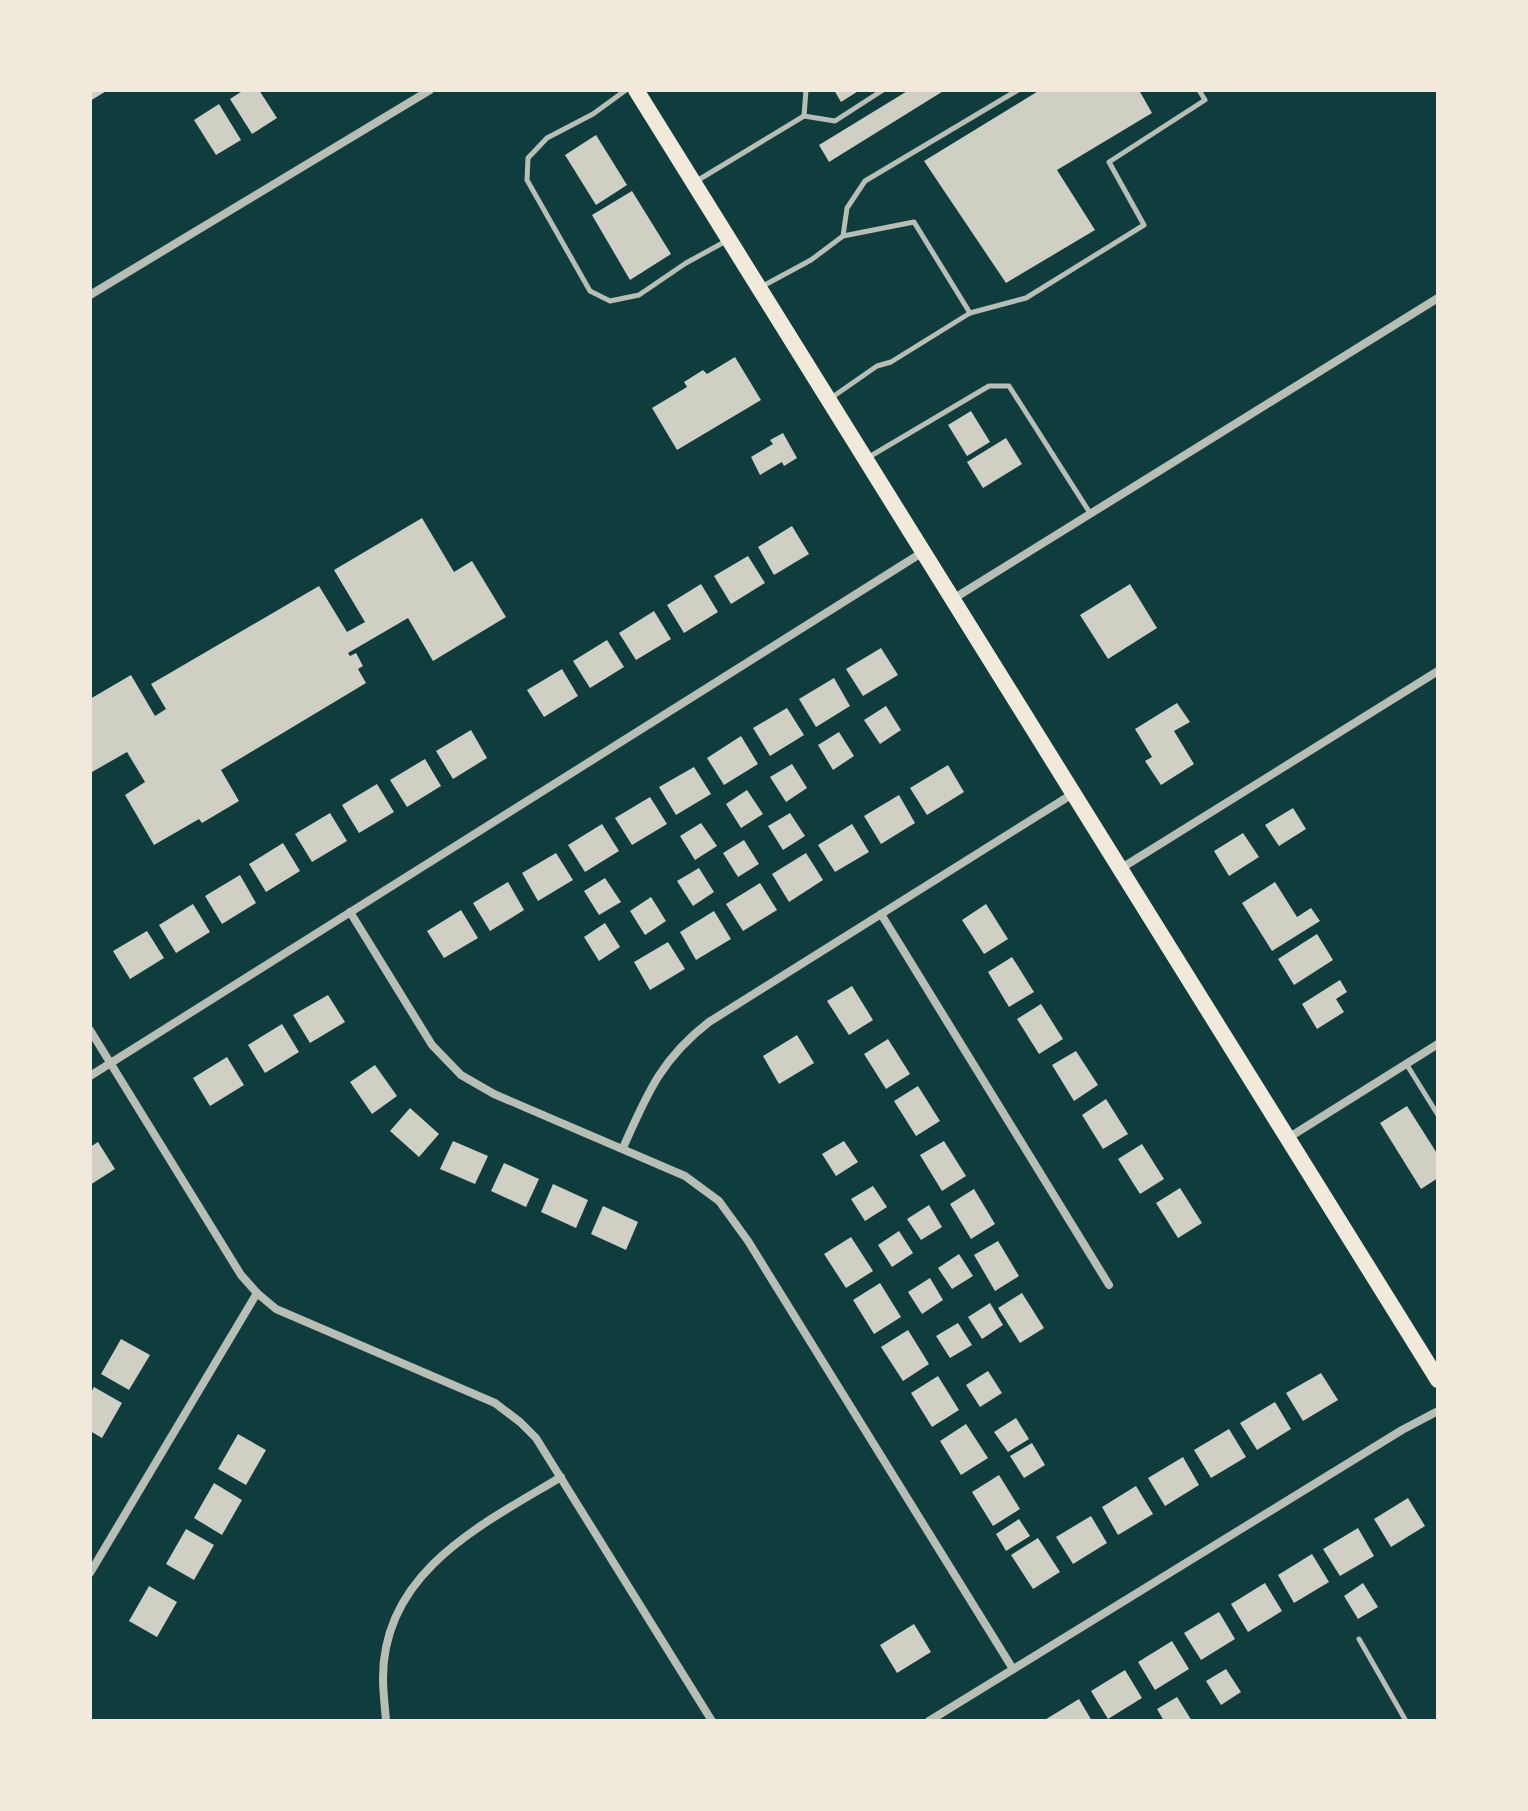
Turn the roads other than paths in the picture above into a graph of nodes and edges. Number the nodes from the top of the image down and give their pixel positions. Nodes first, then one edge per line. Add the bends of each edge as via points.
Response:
1 (430, 90) edge
2 (626, 90) edge
3 (636, 90) edge
4 (806, 90) edge
5 (883, 90) edge
6 (1018, 90) edge
7 (1199, 90) edge
8 (804, 116) junction
9 (694, 182) junction
10 (843, 236) junction
11 (729, 239) junction
12 (760, 287) junction
13 (90, 295) edge
14 (1438, 298) edge
15 (970, 313) junction
16 (829, 399) junction
17 (865, 460) junction
18 (1090, 514) junction
19 (923, 552) junction
20 (953, 599) junction
21 (1438, 671) edge
22 (1074, 793) junction
23 (1120, 869) junction
24 (350, 912) junction
25 (881, 914) junction
26 (90, 1030) edge
27 (1438, 1044) edge
28 (110, 1064) junction
29 (1406, 1064) junction
30 (90, 1076) edge
31 (1438, 1115) edge
32 (1287, 1139) junction
33 (623, 1148) junction
34 (1109, 1285) dead end
35 (257, 1293) junction
36 (1438, 1380) edge
37 (1438, 1411) edge
38 (561, 1477) junction
39 (90, 1573) edge
40 (1359, 1639) dead end
41 (1013, 1669) junction
42 (386, 1721) edge
43 (712, 1721) edge
44 (929, 1721) edge
45 (1406, 1721) edge

1 - 13 street
2 - 11 lane via 547,138 528,158 527,180 590,291 610,301 639,295
3 - 9 main road
4 - 8 lane
5 - 8 lane via 835,121
6 - 10 lane via 865,181 847,208
7 - 15 lane via 1205,100 1109,162 1144,225 1026,298
8 - 9 lane
9 - 11 main road
10 - 12 lane
10 - 15 lane via 914,222
11 - 12 main road
12 - 16 main road
14 - 18 street
15 - 16 lane
16 - 17 main road
17 - 18 lane via 989,386 1009,386
17 - 19 main road
18 - 20 street
19 - 20 main road
19 - 24 street
20 - 22 main road
21 - 23 street
22 - 23 main road
22 - 25 street
23 - 32 main road
24 - 28 street
24 - 33 street via 432,1045 454,1069 494,1094
25 - 33 street via 691,1036 656,1077
25 - 34 street
26 - 28 street
27 - 29 street
28 - 30 street
28 - 35 street
29 - 31 lane
29 - 32 street
32 - 36 main road
33 - 41 street via 695,1182 733,1218
35 - 38 street via 276,1309 495,1403 536,1438
35 - 39 street
37 - 41 street
38 - 42 street via 457,1542 424,1572 393,1625 383,1676
38 - 43 street
40 - 45 lane
41 - 44 street

